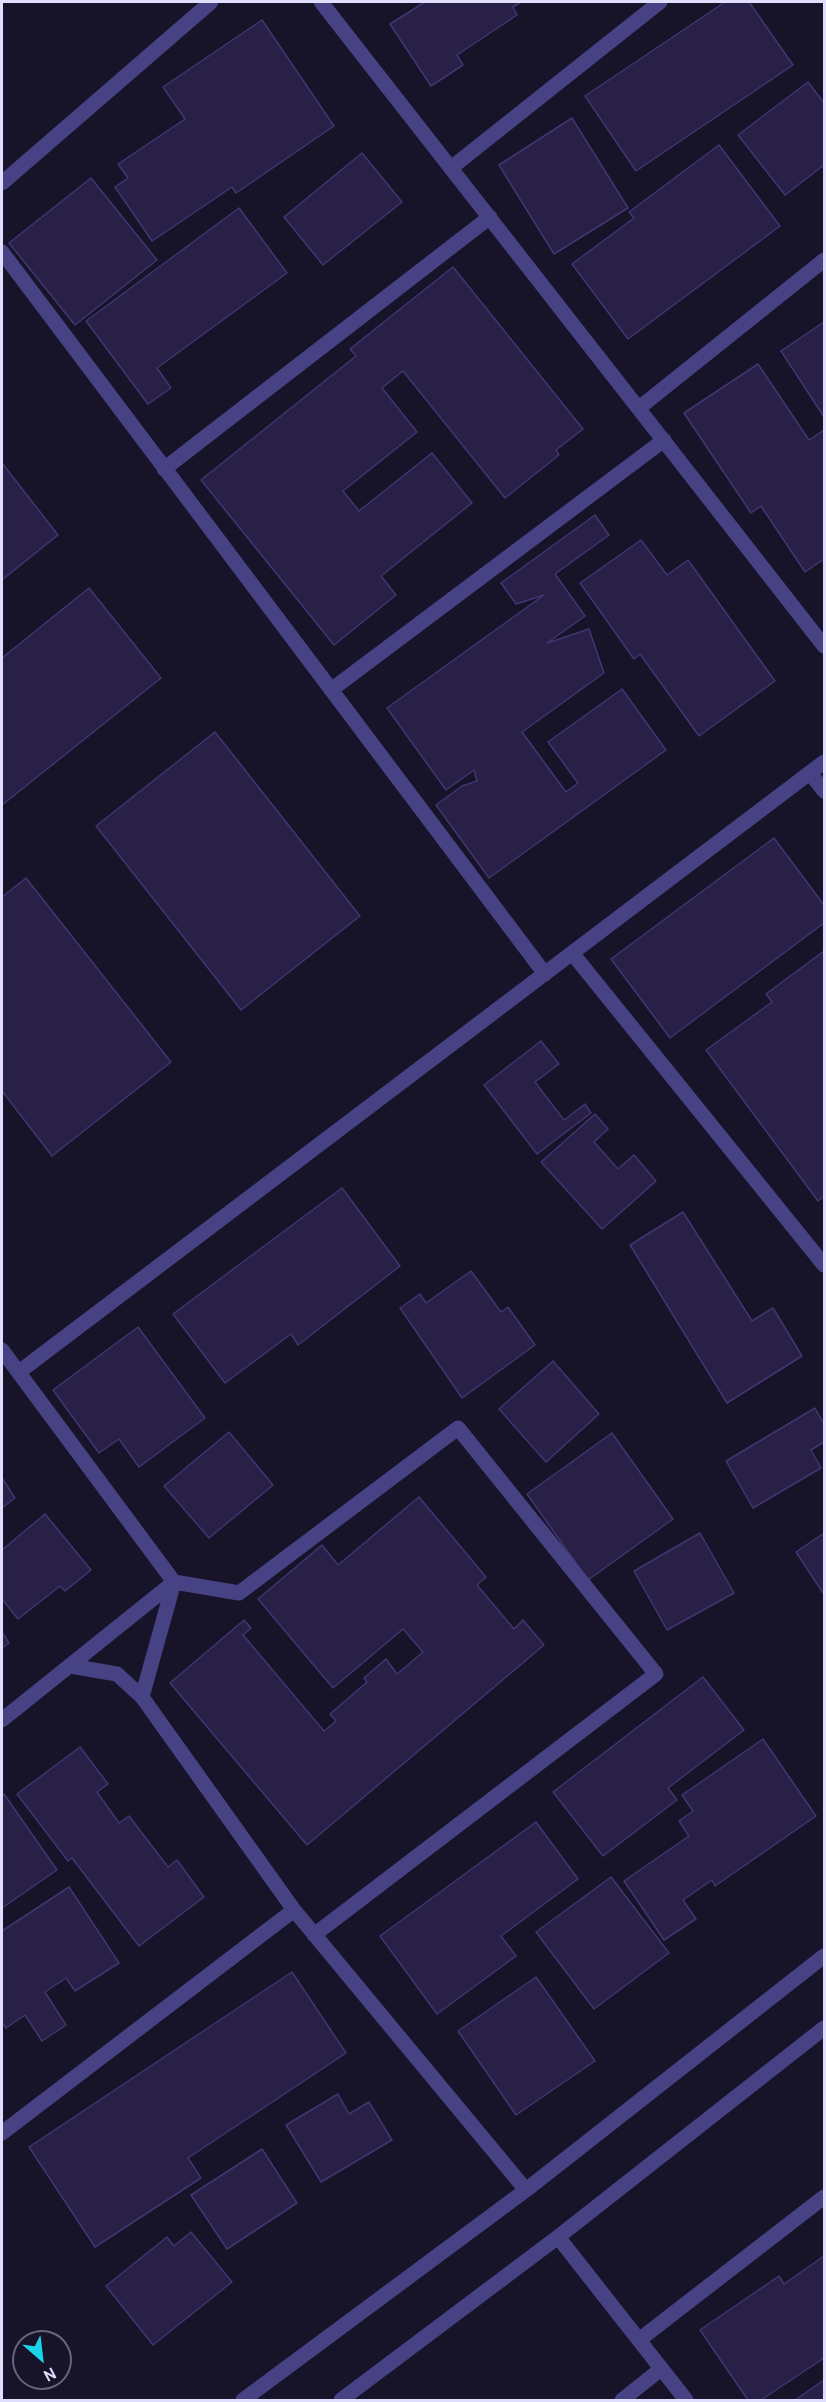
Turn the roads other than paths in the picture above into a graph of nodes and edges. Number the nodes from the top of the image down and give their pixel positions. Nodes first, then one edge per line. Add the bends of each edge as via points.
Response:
1 (210, 2) edge
2 (321, 2) edge
3 (660, 2) edge
4 (451, 168) junction
5 (2, 183) edge
6 (490, 217) junction
7 (2, 252) edge
8 (825, 260) edge
9 (639, 408) junction
10 (664, 440) junction
11 (164, 469) junction
12 (825, 646) edge
13 (331, 690) junction
14 (825, 762) edge
15 (810, 773) junction
16 (825, 791) edge
17 (572, 954) junction
18 (545, 974) junction
19 (825, 1265) edge
20 (2, 1350) edge
21 (19, 1372) junction
22 (174, 1582) junction
23 (69, 1666) junction
24 (142, 1697) junction
25 (2, 1719) edge
26 (294, 1910) junction
27 (314, 1935) junction
28 (825, 1956) edge
29 (825, 2028) edge
30 (2, 2133) edge
31 (526, 2190) junction
32 (825, 2197) edge
33 (558, 2237) junction
34 (639, 2340) junction
35 (661, 2369) junction
36 (243, 2400) edge
37 (341, 2400) edge
38 (622, 2400) edge
39 (686, 2400) edge

1 - 5 street
2 - 4 street
3 - 4 street
4 - 6 street
6 - 9 street
6 - 11 street
7 - 11 street
8 - 9 street
9 - 10 street
10 - 12 street
10 - 13 street
11 - 13 street
13 - 18 street
14 - 15 street
15 - 16 street
15 - 17 street
17 - 18 street
17 - 19 street
18 - 21 street
20 - 21 street
21 - 22 street
22 - 23 street
22 - 24 street
22 - 27 street via 239,1593 458,1428 656,1674
23 - 24 street via 117,1674
23 - 25 street
24 - 26 street
26 - 27 street
26 - 30 street
27 - 31 street
28 - 31 street
29 - 33 street
31 - 36 street
32 - 34 street
33 - 34 street
33 - 37 street
34 - 35 street
35 - 38 street
35 - 39 street

